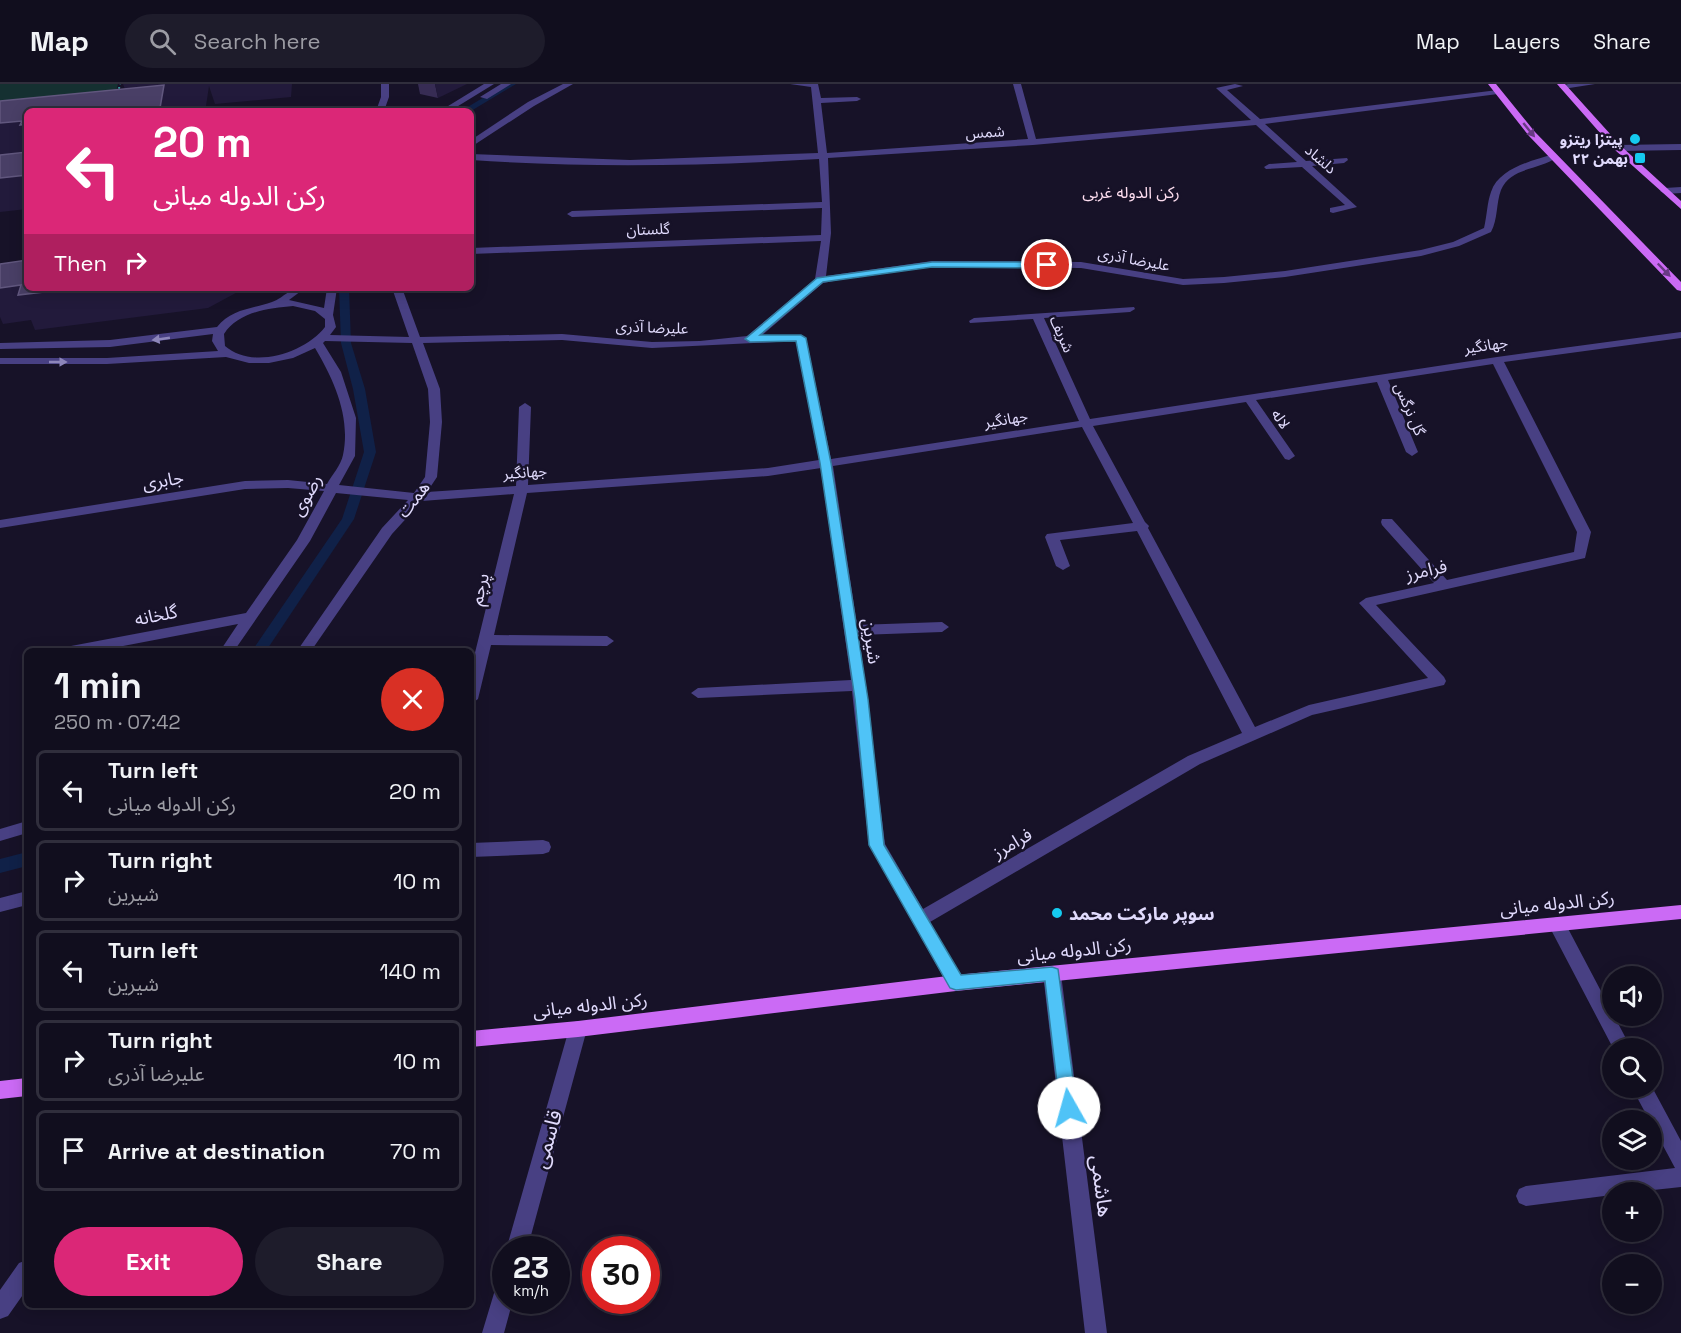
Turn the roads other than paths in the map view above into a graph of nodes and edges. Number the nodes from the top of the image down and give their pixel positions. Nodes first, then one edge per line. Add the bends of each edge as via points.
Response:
1 (385, 84) edge
2 (490, 84) edge
3 (507, 84) edge
4 (569, 84) edge
5 (794, 84) edge
6 (1017, 84) edge
7 (1591, 84) edge
8 (1239, 86) dead end
9 (1562, 86) edge
10 (1495, 88) edge
11 (857, 99) dead end
12 (816, 101) junction
13 (381, 108) edge
14 (449, 108) edge
15 (466, 108) edge
16 (1255, 122) junction
17 (474, 142) edge
18 (1033, 142) junction
19 (1681, 147) edge
20 (1618, 148) junction
21 (822, 156) junction
22 (474, 157) edge
23 (1553, 157) junction
24 (1344, 160) dead end
25 (1303, 164) junction
26 (1269, 167) dead end
27 (1681, 190) edge
28 (1665, 191) junction
29 (825, 205) junction
30 (1681, 206) edge
31 (1333, 210) dead end
32 (572, 214) dead end
33 (826, 238) junction
34 (474, 251) edge
35 (820, 280) junction
36 (1681, 288) edge
37 (295, 291) edge
38 (332, 291) edge
39 (398, 291) edge
40 (275, 304) junction
41 (1130, 309) dead end
42 (1037, 315) junction
43 (328, 316) junction
44 (974, 321) dead end
45 (219, 330) junction
46 (1681, 334) edge
47 (750, 339) junction
48 (417, 340) junction
49 (321, 341) junction
50 (0, 346) edge
51 (225, 354) junction
52 (1497, 360) junction
53 (0, 361) edge
54 (1381, 378) junction
55 (1249, 398) junction
56 (525, 407) dead end
57 (1086, 423) junction
58 (1412, 452) dead end
59 (1289, 456) dead end
60 (826, 463) junction
61 (333, 488) junction
62 (522, 488) junction
63 (418, 497) junction
64 (1387, 522) dead end
65 (0, 524) edge
66 (1143, 526) junction
67 (1063, 566) dead end
68 (1444, 586) junction
69 (250, 617) junction
70 (942, 627) dead end
71 (851, 630) junction
72 (485, 640) junction
73 (607, 641) dead end
74 (86, 648) edge
75 (229, 648) edge
76 (306, 648) edge
77 (859, 685) junction
78 (474, 686) edge
79 (698, 693) dead end
80 (1251, 735) junction
81 (24, 828) edge
82 (0, 835) edge
83 (543, 847) dead end
84 (474, 850) edge
85 (24, 899) edge
86 (0, 905) edge
87 (1681, 912) edge
88 (920, 919) junction
89 (1557, 924) junction
90 (1052, 974) junction
91 (956, 983) junction
92 (578, 1029) junction
93 (474, 1038) edge
94 (1617, 1038) edge
95 (24, 1087) edge
96 (1, 1090) edge
97 (1647, 1098) edge
98 (1681, 1161) edge
99 (1681, 1177) edge
100 (1526, 1196) dead end
101 (520, 1236) edge
102 (24, 1275) edge
103 (0, 1308) edge
104 (498, 1314) edge
105 (493, 1333) edge
106 (1096, 1333) edge

1 - 13 street
2 - 14 street
3 - 15 street
4 - 17 street
5 - 12 street via 814,85
6 - 18 street
7 - 9 street
8 - 16 street, دلشاد via 1220,88
9 - 20 main road
10 - 16 street, شمس
10 -> 23 main road
11 - 12 street
12 - 21 street
16 - 18 street, شمس
16 - 25 street, دلشاد
18 - 21 street, شمس
19 - 20 street
20 - 28 main road
21 - 22 street, شمس via 577,163
21 - 29 street
23 - 35 street, علیرضا آذری via 1504,177 1494,196 1488,230 1421,253 1224,280 1173,280 1081,265 932,264
23 -> 36 main road
24 - 25 street
25 - 26 street
25 - 31 street, دلشاد via 1352,207
27 - 28 street
28 - 30 main road
29 - 32 street
29 - 33 street
33 - 34 street, گلستان
33 - 35 street
35 - 47 street
37 - 40 street
38 - 43 street
39 - 48 street, همت
40 - 43 street via 308,305
40 - 45 street via 242,314
41 - 42 street
42 - 44 street, شریف
42 - 57 street, شریف
43 - 49 street via 331,324
45 -> 50 street via 106,344
45 - 51 street via 217,347
46 - 52 street, جهانگیر
47 - 48 street, علیرضا آذری via 652,345 562,338
47 - 60 street, شیرین via 801,338
48 - 49 street, علیرضا آذری
48 - 63 street, همت via 434,389 436,422 431,477
49 - 51 street via 272,360 254,361
49 - 61 street, رضوی via 350,418 349,456
53 -> 51 street via 107,361
52 - 54 street, جهانگیر
52 - 68 street, فرامرز via 1584,532 1580,555
54 - 55 street, جهانگیر
54 - 58 street, گل نرگس
55 - 57 street, جهانگیر
55 - 59 street, لاله
56 - 62 street, پرچم
57 - 60 street, جهانگیر
57 - 66 street
60 - 62 street, جهانگیر via 768,472
60 - 71 street, شیرین
61 - 63 street, جهانگیر
61 - 65 street, جابری via 246,486
61 - 69 street, رضوی via 303,541
62 - 63 street, جهانگیر
62 - 72 street, پرچم
63 - 76 street, همت via 387,531
64 - 68 street
66 - 67 street via 1052,537
66 - 80 street
68 - 80 street, فرامرز via 1366,603 1439,681 1309,710
69 - 74 street, گلخانه
69 - 75 street, رضوی
70 - 71 street
71 - 77 street, شیرین
72 - 73 street
72 - 78 street, پرچم
77 - 79 street
77 - 88 street, شیرین via 877,845
80 - 88 street, فرامرز via 1194,760
81 - 82 street
83 - 84 street
85 - 86 street
87 - 89 main road, رکن الدوله میانی
88 - 91 street, شیرین
89 - 90 main road, رکن الدوله میانی
89 - 94 street
90 - 91 main road, رکن الدوله میانی
90 - 106 street, هاشمی
91 - 92 main road, رکن الدوله میانی
92 - 93 main road, رکن الدوله میانی
92 - 101 street, قاسمی
95 - 96 main road
97 - 98 street
99 - 100 street
102 - 103 street
104 - 105 street

